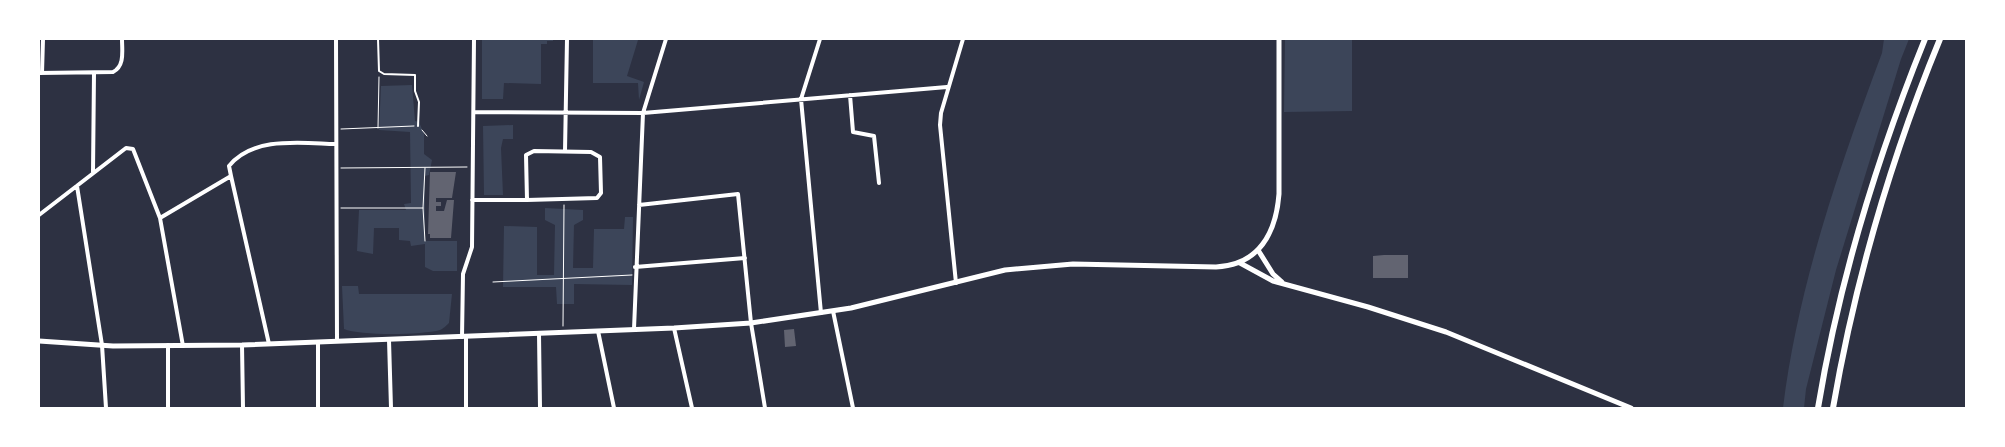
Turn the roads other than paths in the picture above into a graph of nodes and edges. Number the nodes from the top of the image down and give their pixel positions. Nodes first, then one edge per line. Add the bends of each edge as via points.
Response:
1 (43, 39) edge
2 (122, 39) edge
3 (336, 39) edge
4 (378, 39) edge
5 (474, 39) edge
6 (567, 39) edge
7 (666, 39) edge
8 (820, 39) edge
9 (963, 39) edge
10 (1278, 39) edge
11 (1925, 39) edge
12 (1940, 39) edge
13 (41, 73) edge
14 (94, 73) junction
15 (948, 88) junction
16 (850, 95) junction
17 (801, 99) junction
18 (474, 112) junction
19 (566, 113) junction
20 (643, 113) junction
21 (418, 126) road end
22 (335, 144) junction
23 (565, 152) junction
24 (93, 172) junction
25 (231, 176) junction
26 (879, 183) dead end
27 (77, 186) junction
28 (472, 200) junction
29 (527, 200) junction
30 (638, 205) junction
31 (39, 215) edge
32 (160, 218) junction
33 (1258, 250) junction
34 (745, 258) junction
35 (1240, 263) junction
36 (635, 267) junction
37 (956, 283) junction
38 (1284, 284) junction
39 (833, 311) junction
40 (821, 313) junction
41 (751, 323) junction
42 (674, 328) junction
43 (634, 329) junction
44 (598, 331) junction
45 (539, 334) junction
46 (464, 337) junction
47 (389, 340) junction
48 (39, 341) edge
49 (337, 341) junction
50 (318, 342) junction
51 (269, 344) junction
52 (102, 345) junction
53 (242, 345) junction
54 (168, 346) junction
55 (183, 346) junction
56 (106, 408) edge
57 (168, 408) edge
58 (243, 408) edge
59 (318, 408) edge
60 (391, 408) edge
61 (466, 408) edge
62 (540, 408) edge
63 (614, 408) edge
64 (692, 408) edge
65 (765, 408) edge
66 (853, 408) edge
67 (1631, 408) edge
68 (1818, 408) edge
69 (1833, 408) edge

1 - 13 street
2 - 14 street via 118,69
3 - 22 street
4 - 21 lane via 379,71 416,75
5 - 18 street
6 - 19 street
7 - 20 street
8 - 17 street
9 - 15 street
10 - 33 street via 1278,208 1271,232
11 - 68 highway via 1864,210 1843,287
12 - 69 highway via 1907,123 1877,214 1856,292
13 - 14 street
14 - 24 street
15 - 16 street
15 - 37 street via 941,113 940,138
16 - 17 street
16 - 26 street via 853,132 874,136
17 - 20 street
17 - 40 street
18 - 19 street
18 - 28 street
19 - 20 street
19 - 23 street
20 - 30 street
22 - 25 street via 263,145 233,161 229,166
22 - 49 street
23 - 29 street via 534,151 526,155
23 - 29 street via 591,152 600,157 601,193 597,198
24 - 27 street
24 - 32 street via 126,148 131,148
25 - 32 street
25 - 51 street
27 - 31 street
27 - 52 street
28 - 29 street
28 - 46 street via 472,247 462,283
30 - 34 street via 738,194
30 - 36 street
32 - 55 street
33 - 35 street
33 - 38 street via 1272,274
34 - 36 street
34 - 41 street
35 - 37 street via 1216,268 1073,264 1005,270
35 - 38 street via 1266,279
36 - 43 street
37 - 39 street
38 - 67 street via 1446,332
39 - 40 street
39 - 66 street
40 - 41 street
41 - 42 street
41 - 65 street
42 - 43 street
42 - 64 street
43 - 44 street
44 - 45 street
44 - 63 street
45 - 46 street
45 - 62 street
46 - 47 street
46 - 61 street
47 - 49 street
47 - 60 street
48 - 52 street
49 - 50 street
50 - 51 street
50 - 59 street
51 - 53 street
52 - 54 street
52 - 56 street
53 - 55 street
53 - 58 street
54 - 55 street
54 - 57 street

